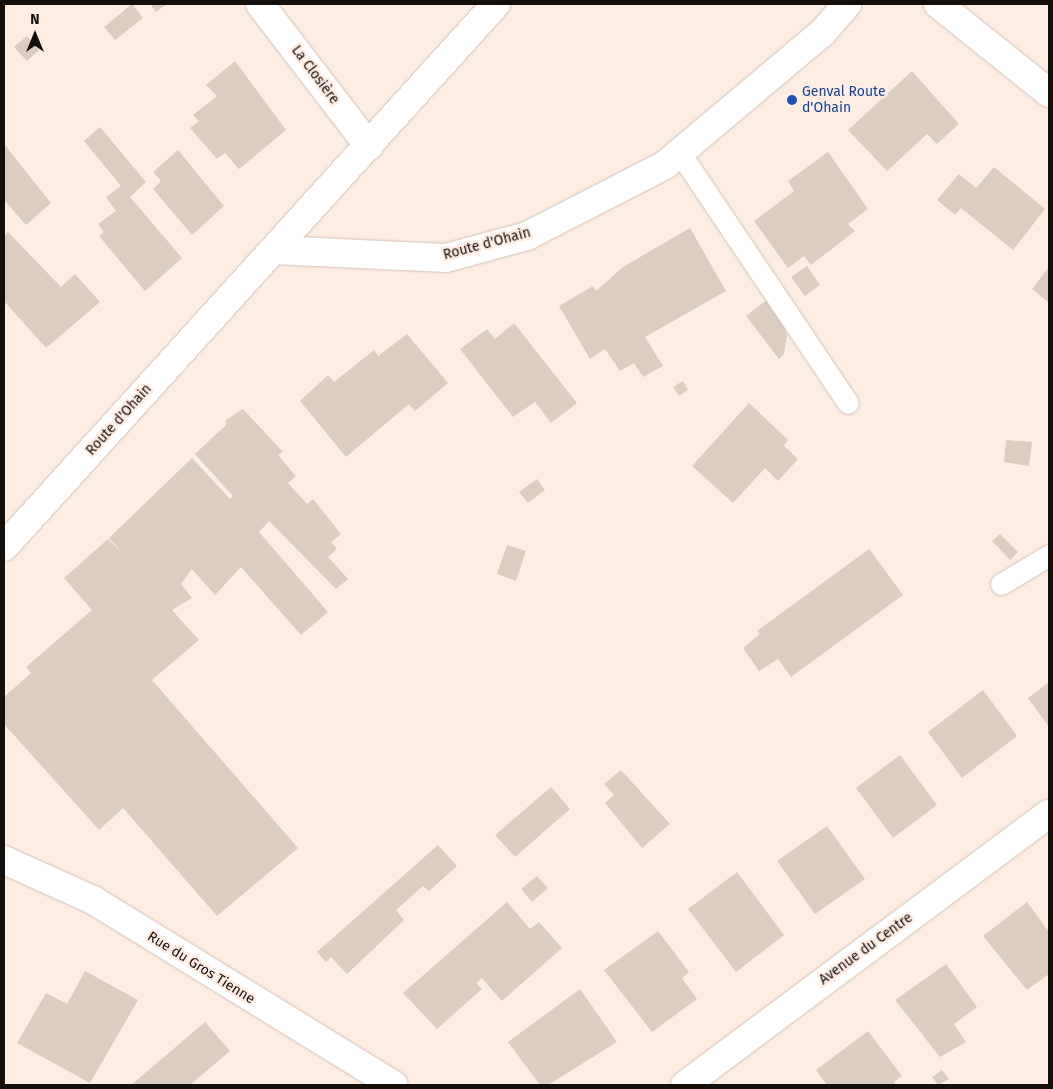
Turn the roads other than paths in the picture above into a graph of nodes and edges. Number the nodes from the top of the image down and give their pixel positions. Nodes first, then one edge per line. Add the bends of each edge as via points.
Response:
1 (260, 4) edge
2 (496, 4) edge
3 (847, 4) edge
4 (938, 4) edge
5 (1049, 93) edge
6 (369, 146) junction
7 (680, 153) junction
8 (274, 250) junction
9 (848, 403) dead end
10 (4, 547) edge
11 (1049, 555) edge
12 (1001, 584) dead end
13 (1049, 814) edge
14 (4, 860) edge
15 (394, 1085) edge
16 (685, 1085) edge

1 - 6 street, La Closière
2 - 6 street, Route d'Ohain
3 - 7 street, Route d'Ohain via 823,32
4 - 5 street
6 - 8 street, Route d'Ohain
7 - 8 street, Route d'Ohain via 591,206 527,236 446,258
7 - 9 lane
8 - 10 street, Route d'Ohain
11 - 12 lane
13 - 16 street, Avenue du Centre
14 - 15 street, Rue du Gros Tienne via 93,900

